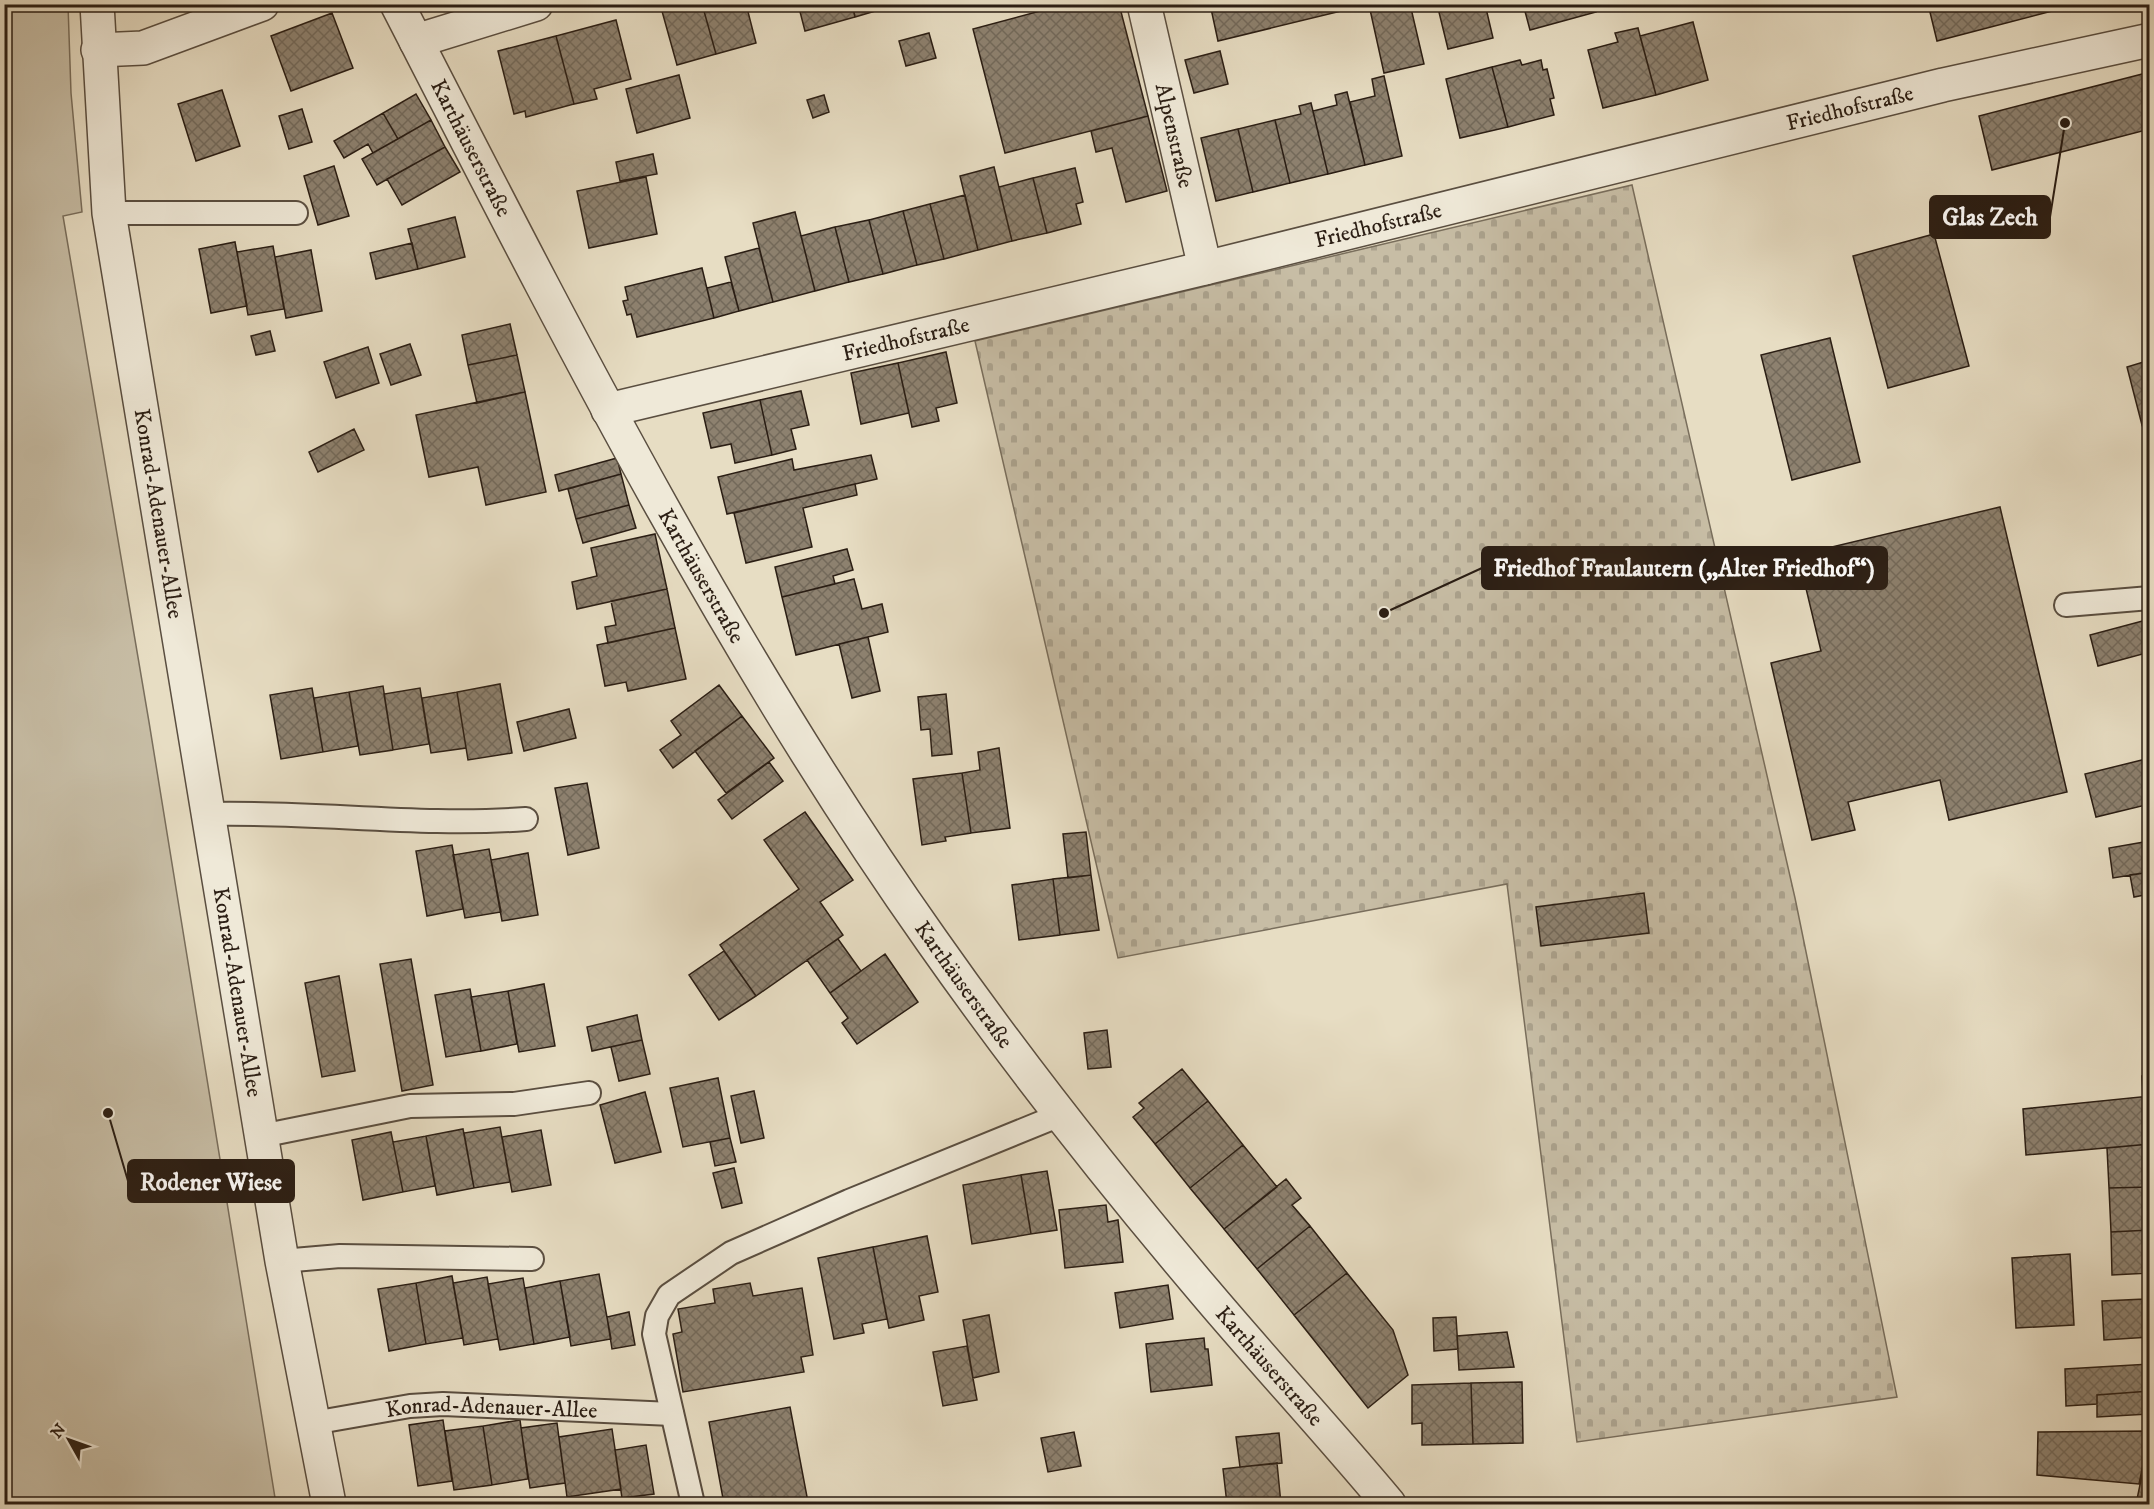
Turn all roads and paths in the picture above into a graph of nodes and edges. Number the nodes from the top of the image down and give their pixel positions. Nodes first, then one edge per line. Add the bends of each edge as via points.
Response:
1 (96, 4) edge
2 (262, 4) edge
3 (397, 4) edge
4 (536, 4) edge
5 (1144, 4) edge
6 (2150, 40) edge
7 (416, 41) junction
8 (98, 50) junction
9 (109, 213) junction
10 (296, 213) dead end
11 (1205, 268) junction
12 (608, 410) junction
13 (2150, 598) edge
14 (2066, 605) dead end
15 (207, 814) junction
16 (526, 819) dead end
17 (589, 1093) dead end
18 (1060, 1115) junction
19 (261, 1136) junction
20 (532, 1259) dead end
21 (282, 1260) junction
22 (672, 1414) junction
23 (313, 1423) junction
24 (328, 1504) edge
25 (693, 1504) edge
26 (1389, 1504) edge

1 - 8 street, Konrad-Adenauer-Allee
2 - 8 street via 143,48
3 - 7 street, Karthäuserstraße
4 - 7 street
5 - 11 street, Alpenstraße
6 - 11 street, Friedhofstraße via 1943,85
7 - 12 street, Karthäuserstraße
8 - 9 street, Konrad-Adenauer-Allee
9 - 10 lane
9 - 15 street, Konrad-Adenauer-Allee
11 - 12 street, Friedhofstraße
12 - 18 street, Karthäuserstraße via 774,704 932,941
13 - 14 lane
15 - 16 lane via 269,813 476,823
15 - 19 street, Konrad-Adenauer-Allee
17 - 19 lane via 514,1104 410,1106
18 - 22 lane via 731,1253 669,1295 657,1316 654,1334
18 - 26 street, Karthäuserstraße via 1201,1288
19 - 21 street, Konrad-Adenauer-Allee
20 - 21 lane via 340,1256
21 - 23 street, Konrad-Adenauer-Allee
22 - 23 lane, Konrad-Adenauer-Allee via 443,1404
22 - 25 lane
23 - 24 street, Konrad-Adenauer-Allee

